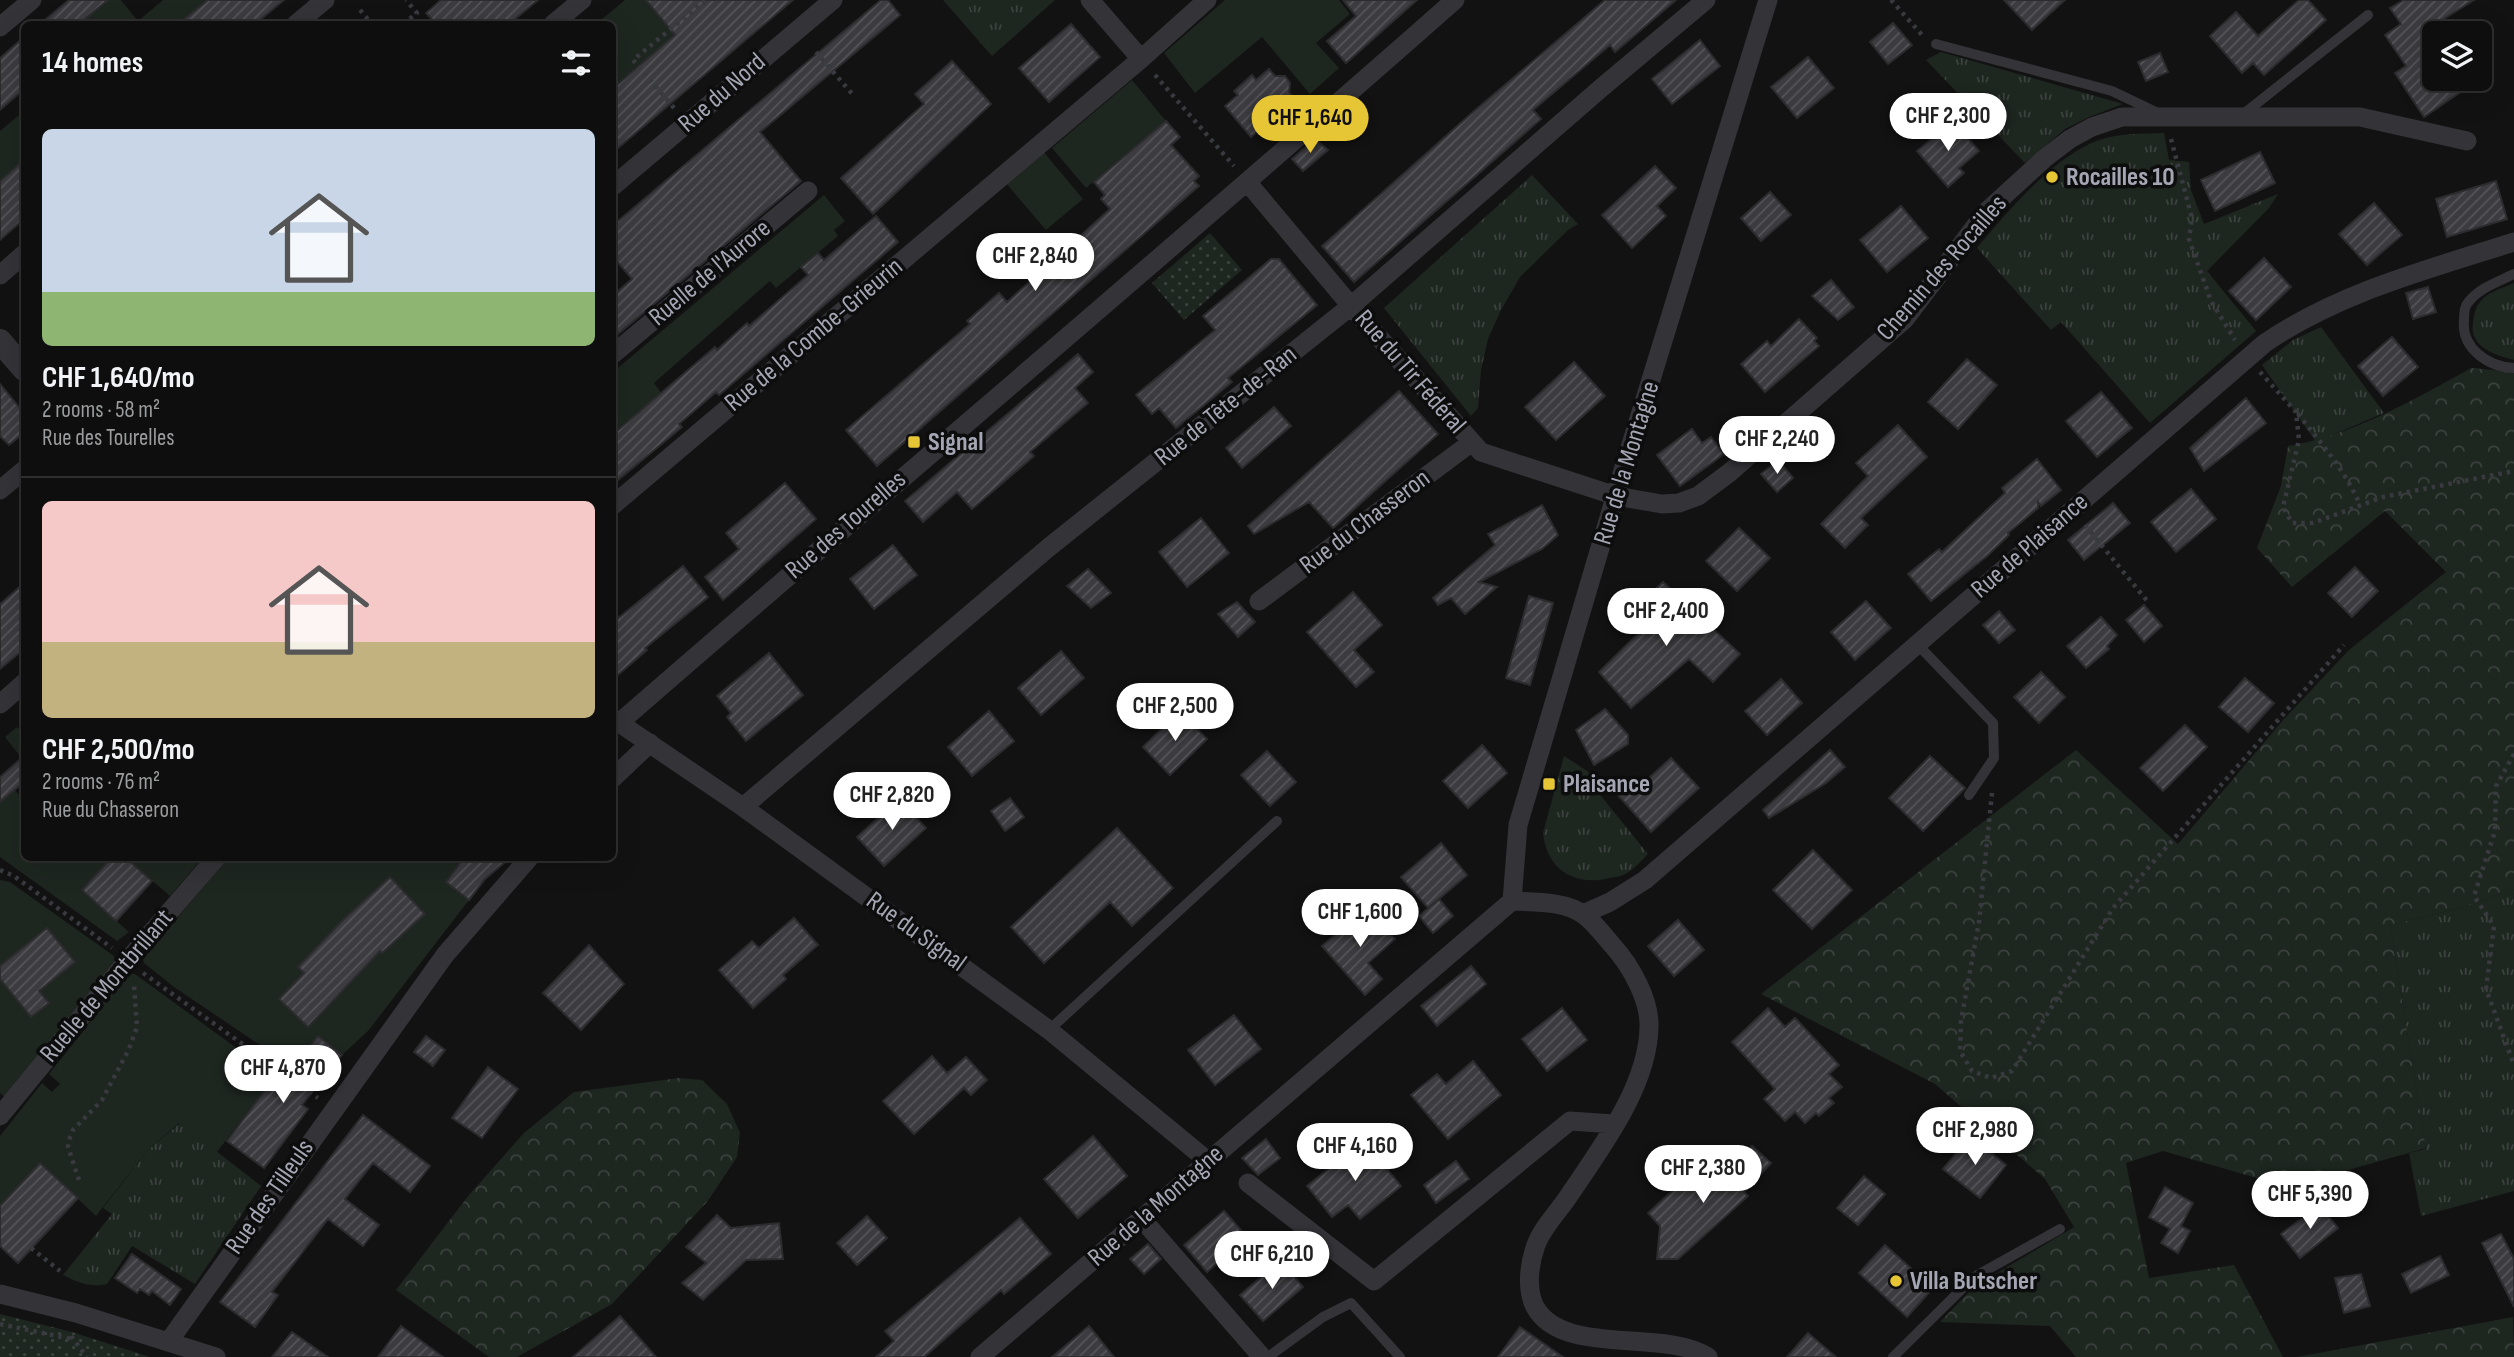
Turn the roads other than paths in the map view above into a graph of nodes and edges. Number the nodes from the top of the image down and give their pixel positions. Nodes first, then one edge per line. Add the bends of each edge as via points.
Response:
1 (32, 0) edge
2 (325, 0) edge
3 (582, 0) edge
4 (833, 0) edge
5 (1090, 0) edge
6 (1207, 0) edge
7 (1455, 0) edge
8 (1706, 0) edge
9 (1768, 0) edge
10 (2368, 15) dead end
11 (300, 21) edge
12 (557, 21) edge
13 (0, 27) edge
14 (1936, 44) road end
15 (1144, 63) junction
16 (2165, 116) junction
17 (2238, 118) junction
18 (2467, 141) dead end
19 (1248, 183) junction
20 (616, 184) edge
21 (808, 191) dead end
22 (2514, 242) edge
23 (21, 257) edge
24 (2514, 274) edge
25 (0, 275) edge
26 (1351, 306) junction
27 (0, 341) edge
28 (616, 352) edge
29 (21, 366) edge
30 (2514, 368) edge
31 (1472, 442) junction
32 (21, 472) edge
33 (0, 490) edge
34 (1616, 496) junction
35 (616, 503) edge
36 (1259, 601) dead end
37 (1916, 643) junction
38 (21, 686) edge
39 (0, 704) edge
40 (616, 720) edge
41 (650, 743) junction
42 (616, 775) edge
43 (1969, 795) dead end
44 (743, 807) junction
45 (1277, 821) dead end
46 (213, 861) edge
47 (526, 861) edge
48 (1513, 901) junction
49 (1583, 914) junction
50 (1049, 1030) junction
51 (0, 1116) edge
52 (1614, 1124) junction
53 (1208, 1161) junction
54 (1248, 1183) dead end
55 (1142, 1219) junction
56 (2060, 1229) dead end
57 (0, 1294) edge
58 (169, 1341) junction
59 (216, 1357) edge
60 (980, 1357) edge
61 (1262, 1357) edge
62 (1268, 1357) edge
63 (1400, 1357) edge
64 (1708, 1357) edge
65 (1893, 1357) edge

1 - 13 street
2 - 11 street
3 - 12 street
4 - 20 street, Rue du Nord
5 - 15 street
6 - 15 street, Rue de la Combe-Grieurin
7 - 19 street, Rue des Tourelles
8 - 26 street, Rue de Tête-de-Ran
9 - 34 street, Rue de la Montagne
10 - 17 lane
14 - 16 lane via 2112,91
15 - 35 street, Rue de la Combe-Grieurin
16 - 17 street, Chemin des Rocailles
16 - 34 street, Chemin des Rocailles via 2122,117 2092,127 2045,158 1986,212 1905,319 1698,496 1662,504
17 - 18 street, Chemin des Rocailles via 2360,117
19 - 26 street, Rue du Tir Fédéral
19 - 40 street, Rue des Tourelles
21 - 28 street, Ruelle de l'Aurore
22 - 37 street, Rue de Plaisance via 2411,274 2295,323 2248,357
23 - 25 street
24 - 30 lane via 2480,290 2465,305 2463,324 2467,342 2482,358
26 - 31 street, Rue du Tir Fédéral
26 - 44 street, Rue de Tête-de-Ran via 1048,548
27 - 29 street
31 - 34 street, Rue du Tir Fédéral via 1481,453
31 - 36 street, Rue du Chasseron
32 - 33 street
34 - 48 street, Rue de la Montagne via 1518,825
37 - 43 lane via 1993,723 1994,758
37 - 49 street, Rue de Plaisance via 1646,880
38 - 39 street
40 - 41 street, Rue du Signal
41 - 42 street
41 - 44 street, Rue du Signal
44 - 50 street, Rue du Signal
45 - 50 lane
46 - 51 street, Ruelle de Montbrillant
47 - 58 street, Rue des Tilleuls via 445,955
48 - 49 street via 1549,902
48 - 53 street, Rue de la Montagne
49 - 52 street via 1619,953 1644,998 1650,1026 1634,1089
50 - 53 street, Rue du Signal
52 - 54 street via 1570,1121 1374,1281
52 - 64 street via 1536,1243 1530,1290 1536,1308 1551,1324 1584,1338 1674,1345
53 - 55 street, Rue de la Montagne
55 - 60 street, Rue de la Montagne
55 - 61 street
56 - 65 lane via 1974,1277
57 - 58 street
58 - 59 street
62 - 63 lane via 1351,1303

